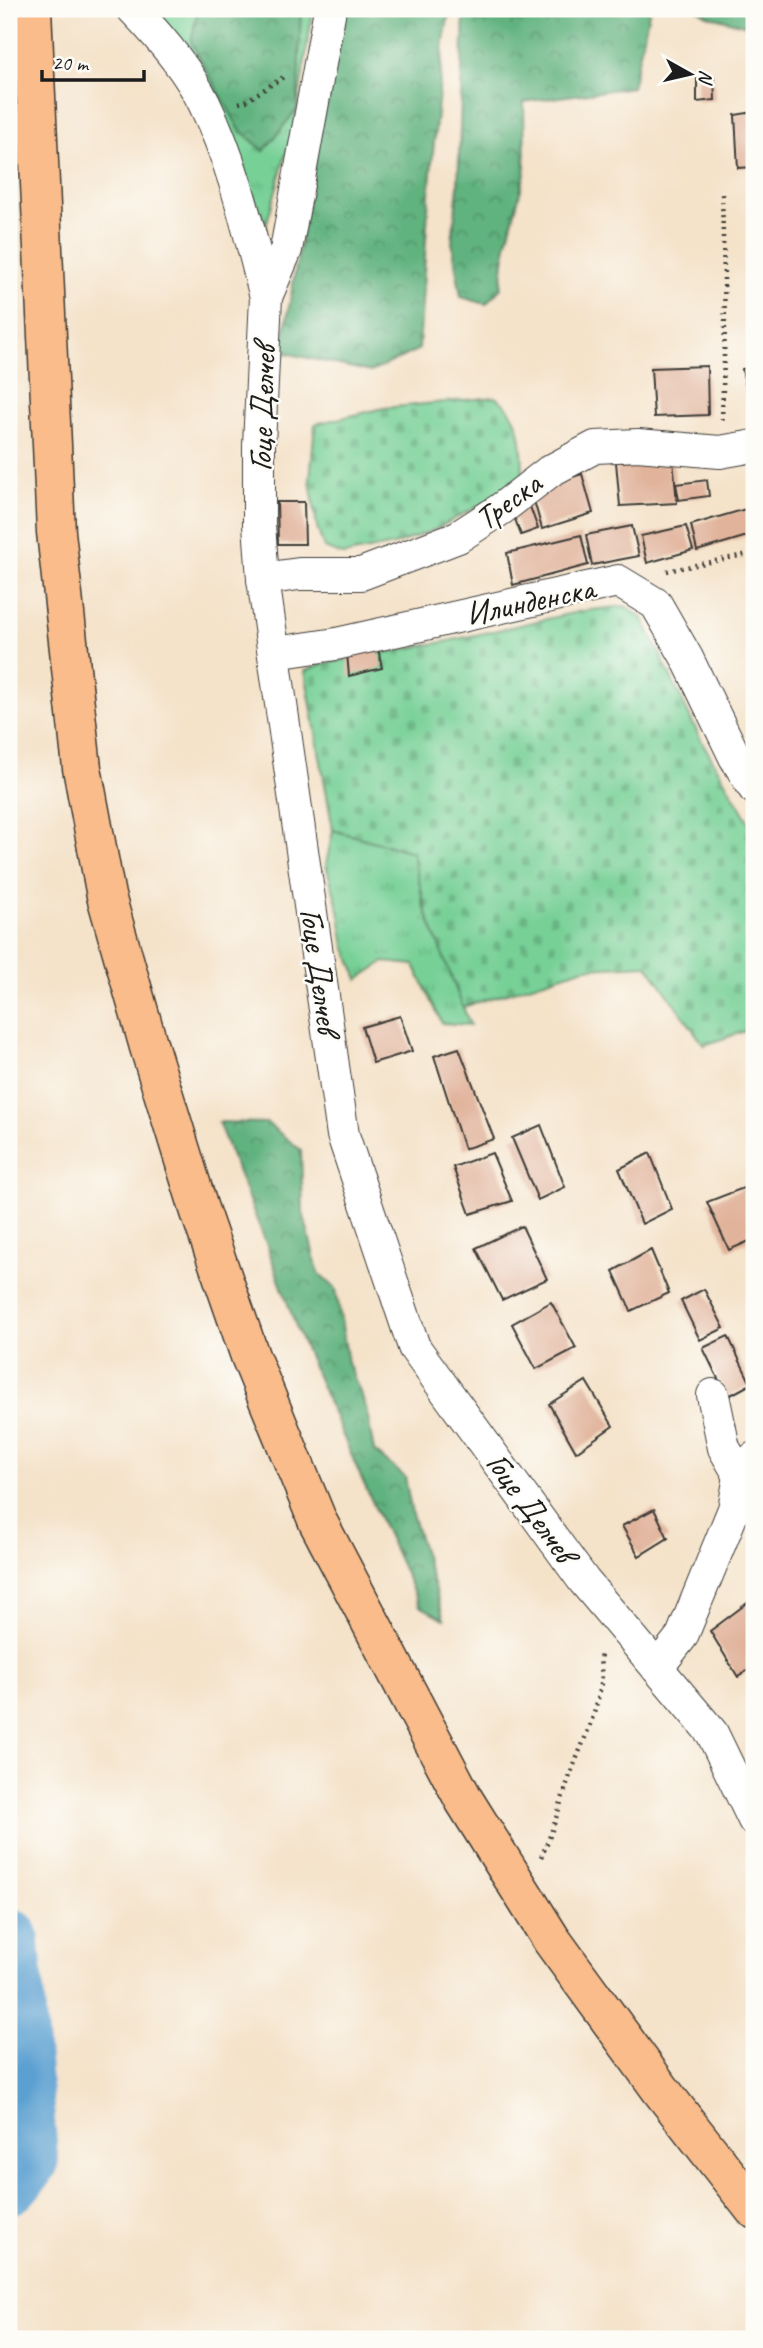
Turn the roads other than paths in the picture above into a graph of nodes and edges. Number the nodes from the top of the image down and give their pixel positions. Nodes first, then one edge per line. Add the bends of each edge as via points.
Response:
1 (32, 9) edge
2 (133, 9) edge
3 (330, 9) edge
4 (266, 297) junction
5 (754, 446) edge
6 (263, 579) junction
7 (275, 653) junction
8 (754, 788) edge
9 (713, 1395) dead end
10 (747, 1467) edge
11 (657, 1668) junction
12 (754, 1820) edge
13 (754, 2209) edge

1 - 13 main road via 56,532 82,768 106,896 199,1209 250,1356 318,1521 464,1800 551,1939
2 - 4 street via 173,55 208,111 237,188
3 - 4 street, Гоце Делчев via 286,250
4 - 6 street, Гоце Делчев via 259,445
5 - 6 street, Треска via 720,452 638,445 595,447 550,471 458,537 361,574
6 - 7 street, Гоце Делчев
7 - 8 street, Илинденска via 336,644 618,581 656,604
7 - 11 street, Гоце Делчев via 343,1135 414,1347 584,1581
9 - 10 street via 724,1448
10 - 11 street via 682,1636
11 - 12 street, Гоце Делчев via 712,1733

